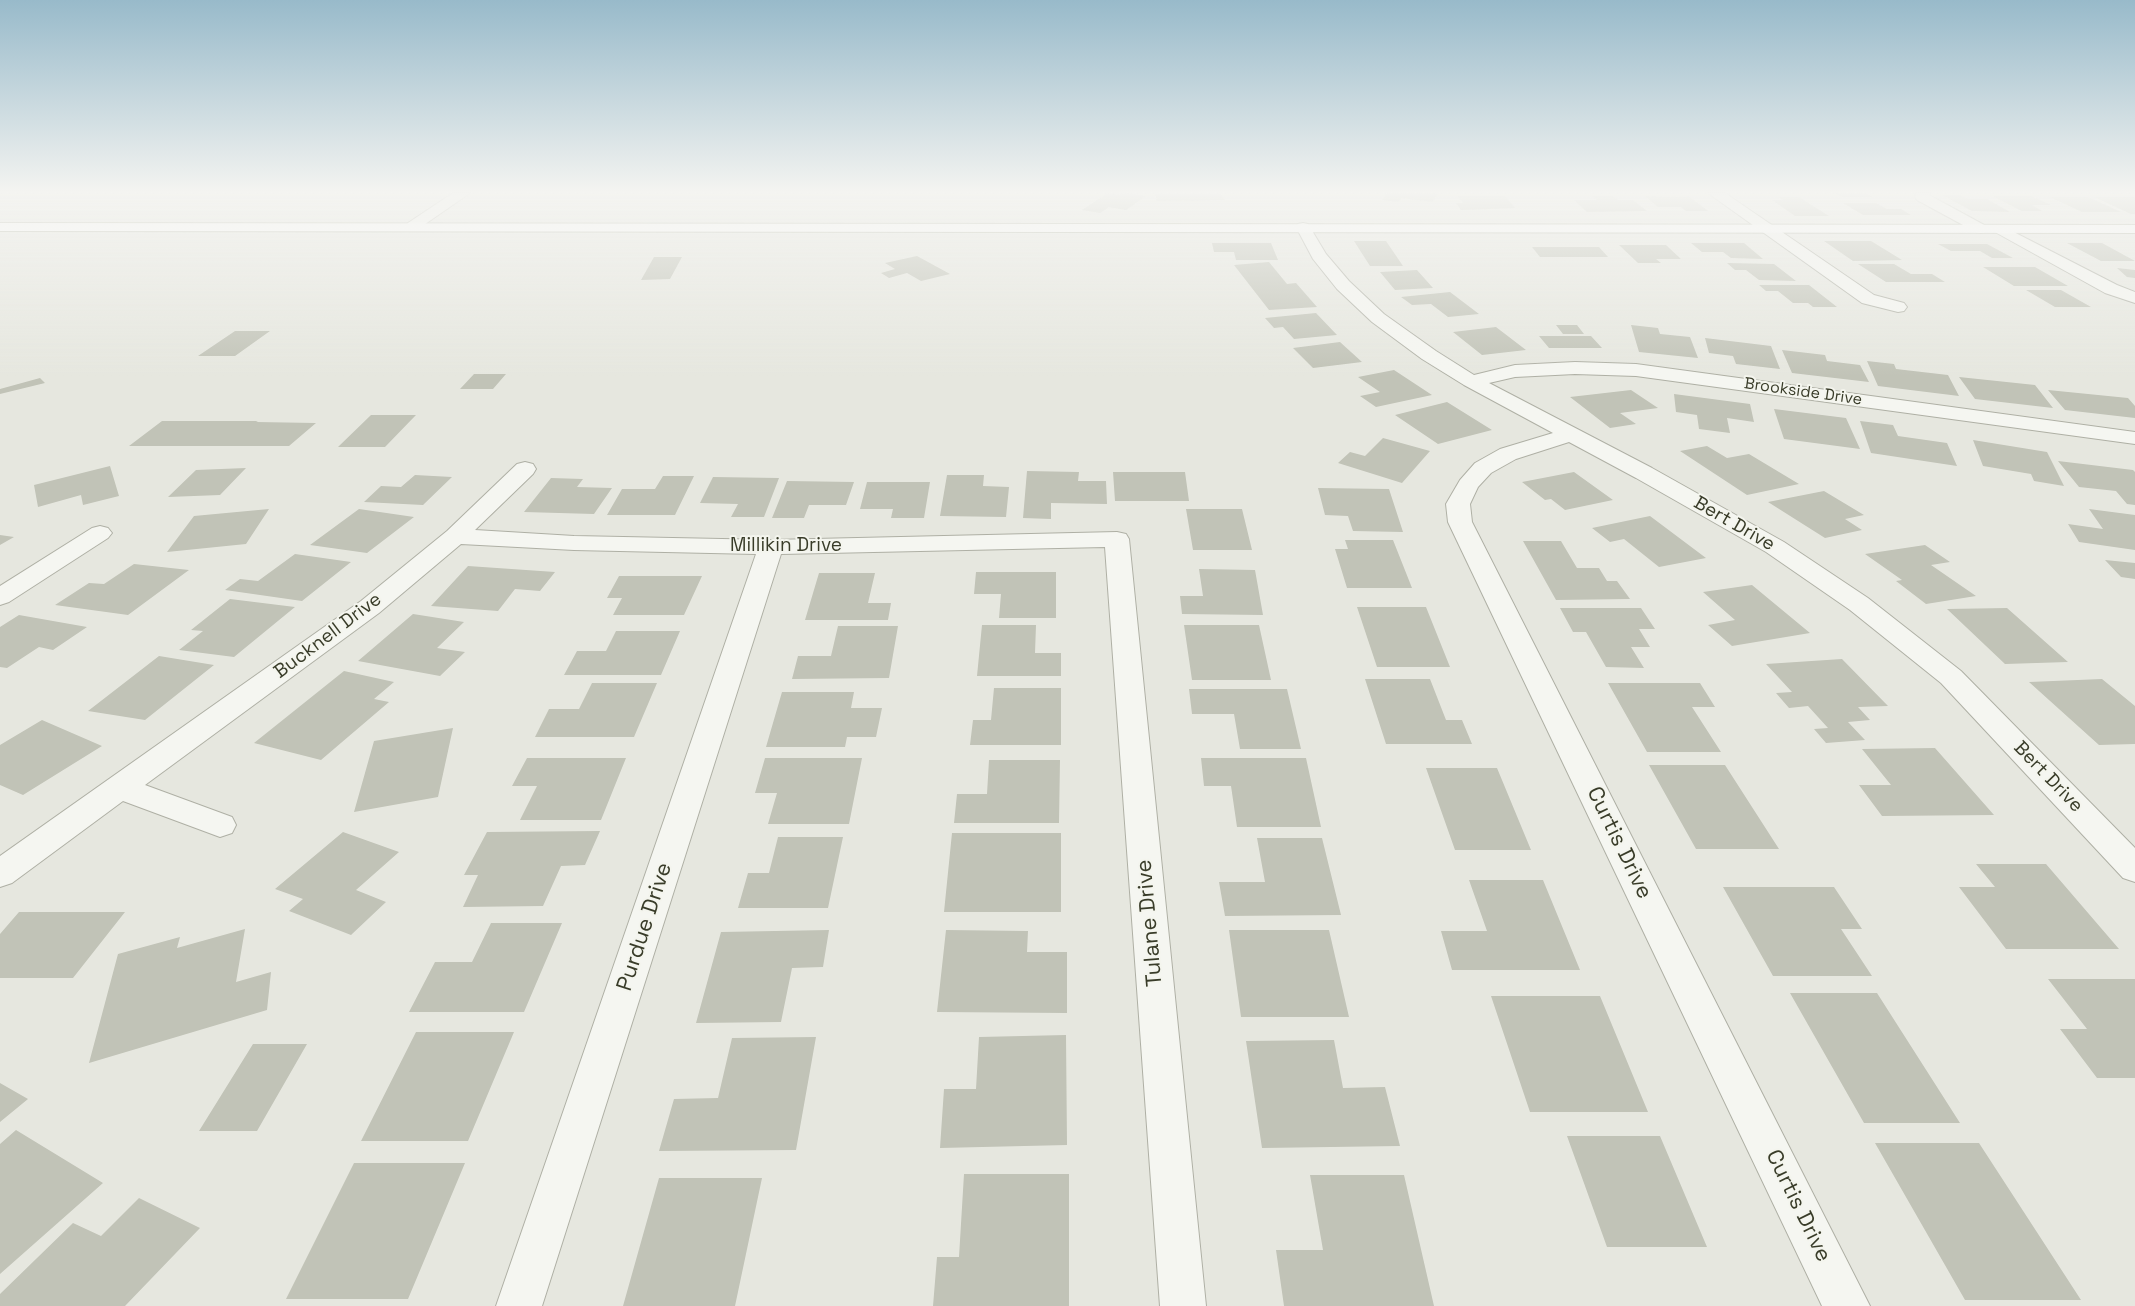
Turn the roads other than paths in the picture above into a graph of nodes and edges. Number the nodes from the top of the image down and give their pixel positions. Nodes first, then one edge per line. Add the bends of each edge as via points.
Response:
1 (1318, 254) edge
2 (1801, 254) edge
3 (2047, 254) edge
4 (2135, 298) edge
5 (1898, 307) dead end
6 (1471, 381) junction
7 (1571, 434) junction
8 (2135, 438) edge
9 (525, 469) dead end
10 (100, 532) dead end
11 (454, 536) junction
12 (1117, 539) joint
13 (771, 547) junction
14 (0, 597) edge
15 (120, 788) junction
16 (220, 825) dead end
17 (2135, 869) edge
18 (0, 874) edge
19 (519, 1306) edge
20 (1183, 1306) edge
21 (1847, 1306) edge

1 - 6 street, Bert Drive via 1343,285 1378,318
2 - 5 street via 1868,299
3 - 4 street via 2111,289
6 - 7 street, Bert Drive
6 - 8 street, Brookside Drive via 1515,371 1636,370
7 - 17 street, Bert Drive via 1775,547 1859,604 1951,677
7 - 21 street, Curtis Drive via 1508,454 1483,468 1468,485 1458,504 1460,522
9 - 11 street, Bucknell Drive
10 - 14 street
11 - 13 street, Millikin Drive via 574,543
11 - 15 street, Bucknell Drive via 370,607
12 - 13 street, Millikin Drive
12 - 20 street, Tulane Drive
13 - 19 street, Purdue Drive
15 - 16 street
15 - 18 street, Bucknell Drive

